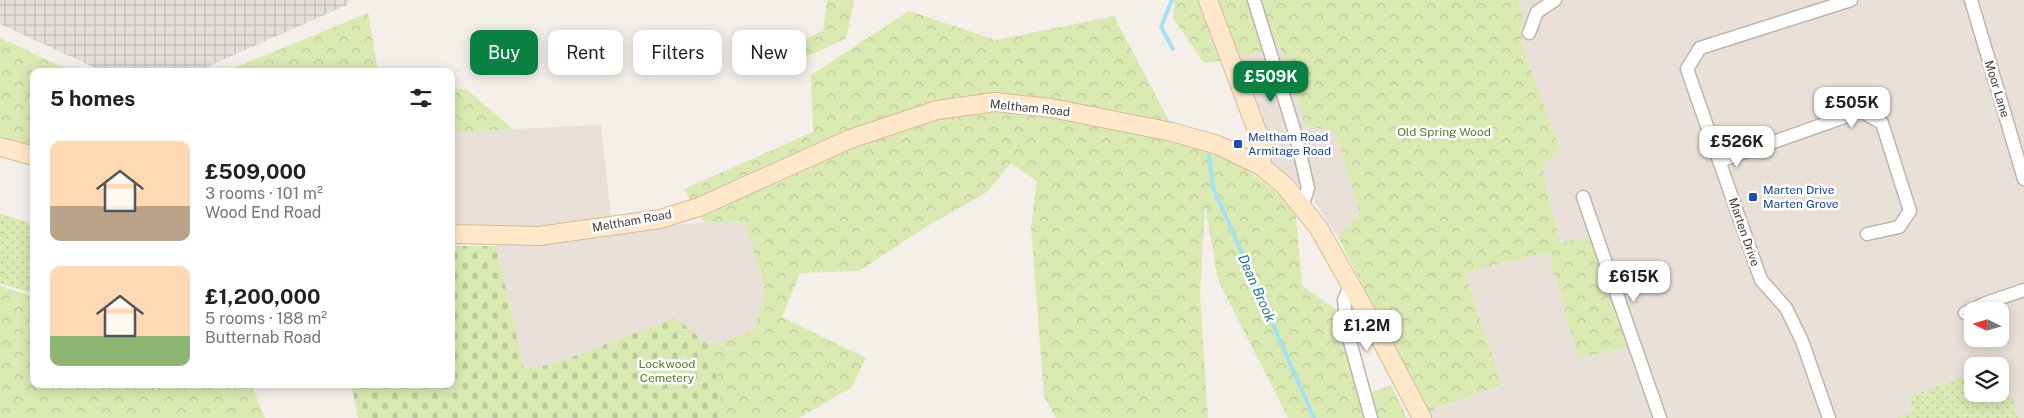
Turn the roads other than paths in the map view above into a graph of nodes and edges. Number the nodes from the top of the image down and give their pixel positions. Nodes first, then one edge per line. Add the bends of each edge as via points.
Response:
1 (1208, 0) edge
2 (1254, 0) edge
3 (1554, 0) edge
4 (1851, 0) edge
5 (1971, 0) edge
6 (1529, 33) dead end
7 (0, 147) edge
8 (30, 155) edge
9 (1720, 161) junction
10 (1261, 166) junction
11 (2024, 179) edge
12 (1583, 197) dead end
13 (1302, 207) junction
14 (455, 234) edge
15 (1867, 234) dead end
16 (1351, 284) junction
17 (2024, 290) edge
18 (1989, 302) edge
19 (1372, 418) edge
20 (1422, 418) edge
21 (1660, 418) edge
22 (1829, 418) edge

1 - 10 main road via 1263,148
2 - 13 street via 1296,136 1308,188
3 - 6 street via 1537,12
4 - 9 street, Marten Drive via 1700,48 1687,69
5 - 11 street, Moor Lane
7 - 8 main road
9 - 15 street via 1861,111 1882,123 1910,211 1899,227
9 - 22 street, Marten Drive via 1761,280 1786,308 1802,341
10 - 13 main road, Meltham Road
10 - 14 main road, Meltham Road via 1218,145 1172,132 1051,108 994,102 937,110 850,139 699,207 660,219 539,236
12 - 21 street
13 - 16 main road, Meltham Road via 1318,227
16 - 19 street via 1344,300 1348,334
16 - 20 main road, Meltham Road
17 - 18 street

